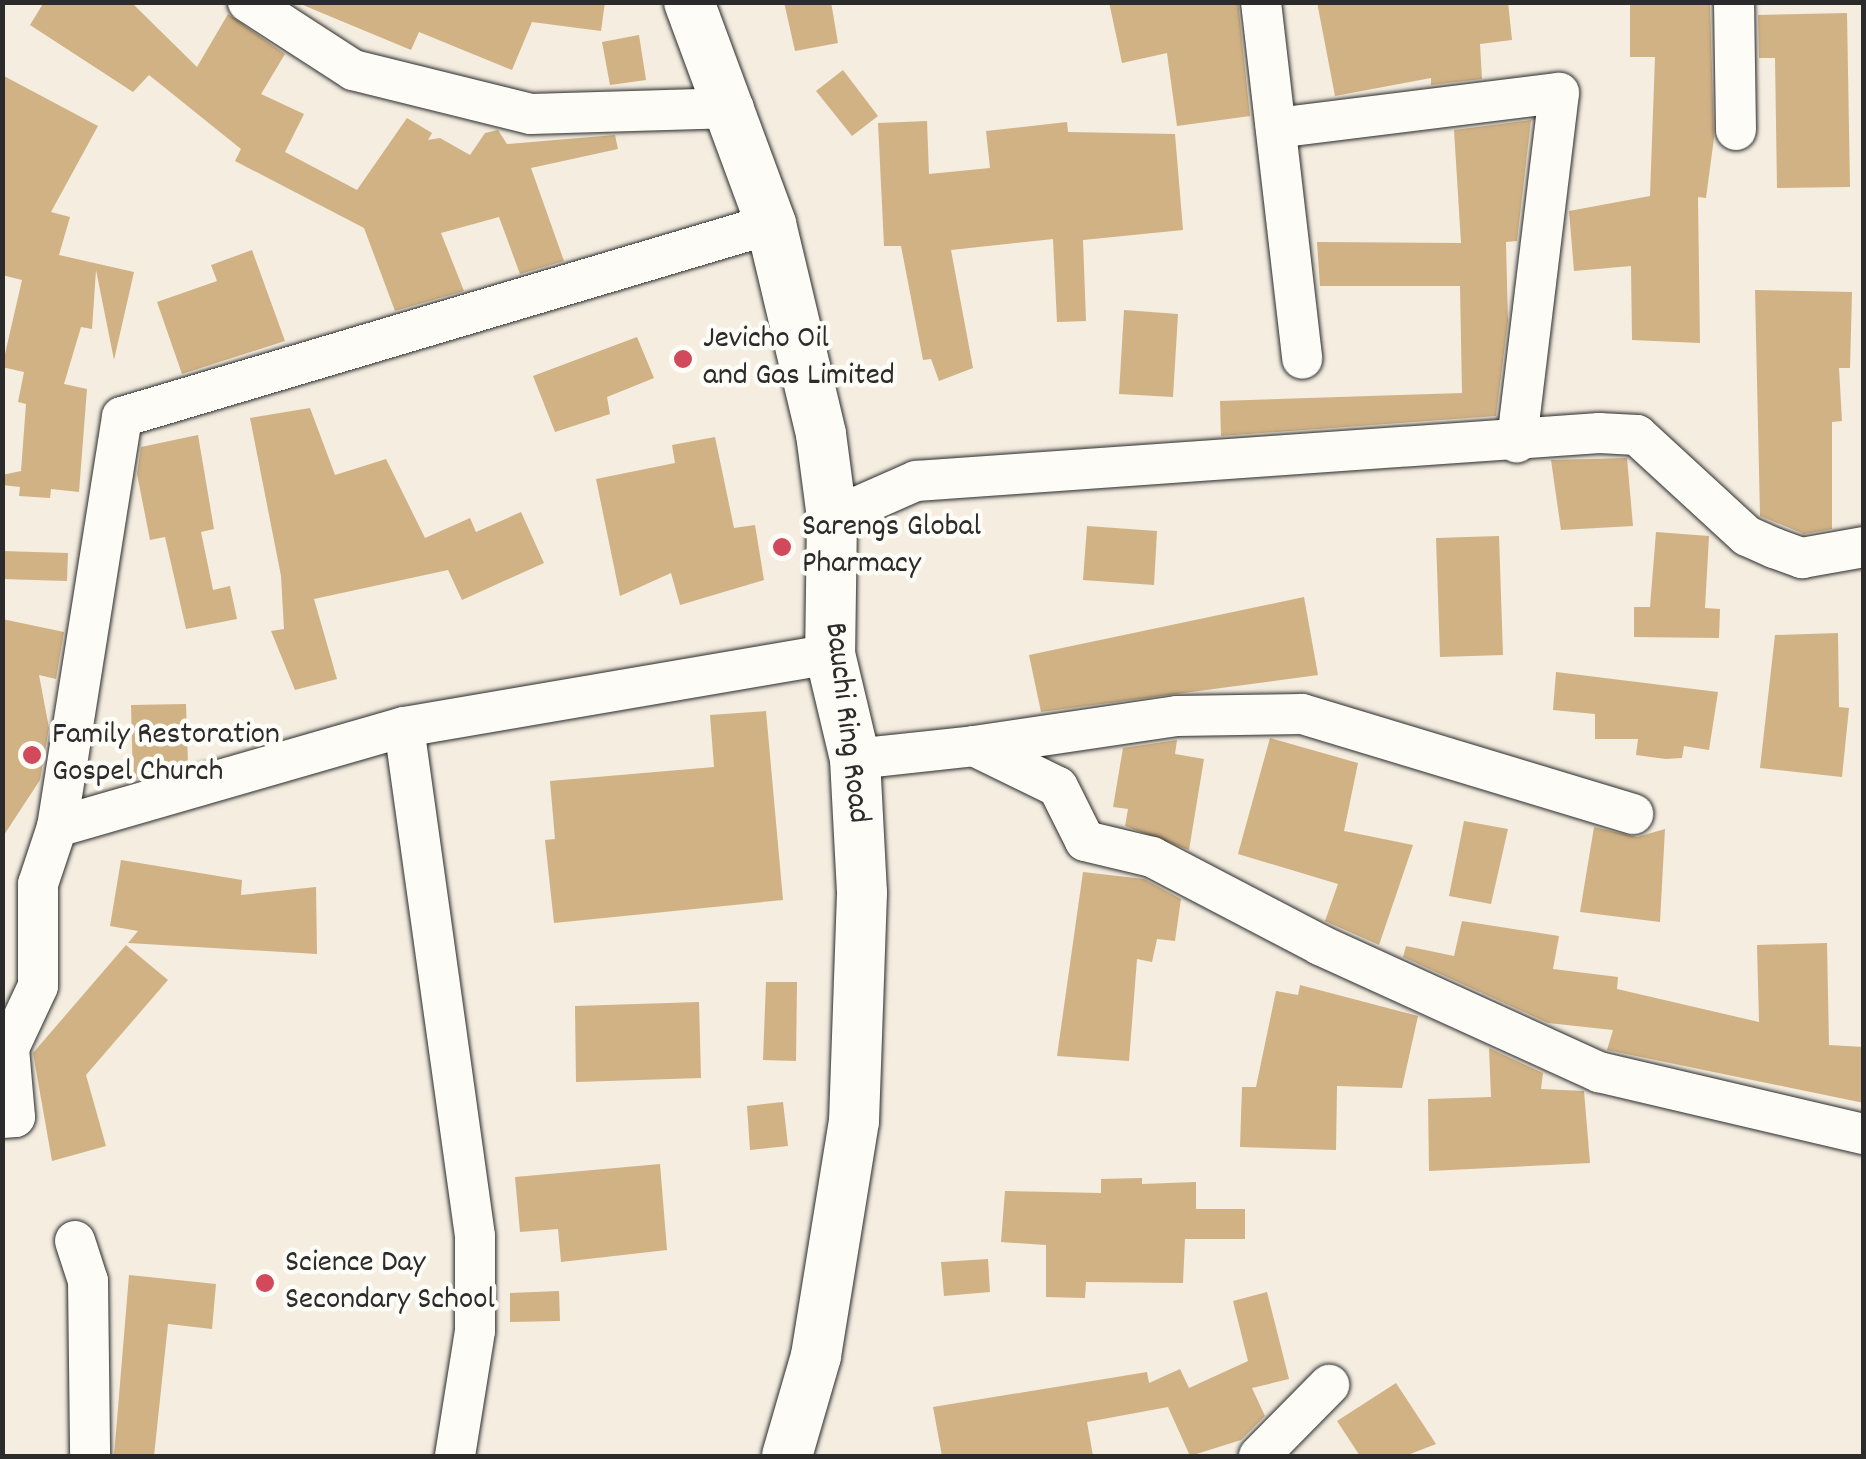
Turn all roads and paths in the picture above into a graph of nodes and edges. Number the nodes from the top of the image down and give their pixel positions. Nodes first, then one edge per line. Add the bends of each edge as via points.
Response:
1 (248, 2) edge
2 (689, 2) edge
3 (1261, 2) edge
4 (1734, 2) edge
5 (734, 108) junction
6 (1276, 128) junction
7 (1736, 130) dead end
8 (771, 224) junction
9 (1302, 359) dead end
10 (1517, 442) junction
11 (832, 518) junction
12 (1861, 546) edge
13 (830, 654) junction
14 (404, 728) junction
15 (974, 746) junction
16 (856, 759) junction
17 (1633, 814) dead end
18 (57, 827) junction
19 (2, 1118) edge
20 (1864, 1134) edge
21 (75, 1240) dead end
22 (1329, 1385) dead end
23 (90, 1456) edge
24 (455, 1456) edge
25 (787, 1456) edge
26 (1258, 1456) edge

1 - 5 street via 354,70 531,114
2 - 5 main road, Bauchi Ring Road
3 - 6 street
4 - 7 street
5 - 8 main road, Bauchi Ring Road
6 - 9 street
6 - 10 street via 1559,93
8 - 11 main road, Bauchi Ring Road via 821,434
8 - 18 street via 122,417
10 - 11 street via 916,481
10 - 12 street via 1544,432 1637,435 1747,536 1802,558
11 - 13 main road, Bauchi Ring Road
13 - 14 street
13 - 16 main road, Bauchi Ring Road
14 - 18 street
14 - 24 street via 475,1236 475,1332
15 - 16 street
15 - 17 street via 1177,716 1302,714
15 - 20 street via 1058,787 1085,841 1152,857 1320,945 1599,1072
16 - 25 main road, Bauchi Ring Road via 862,893 854,1121 816,1356
18 - 19 street via 38,884 34,1001 9,1048 16,1118
21 - 23 street via 88,1281
22 - 26 street

